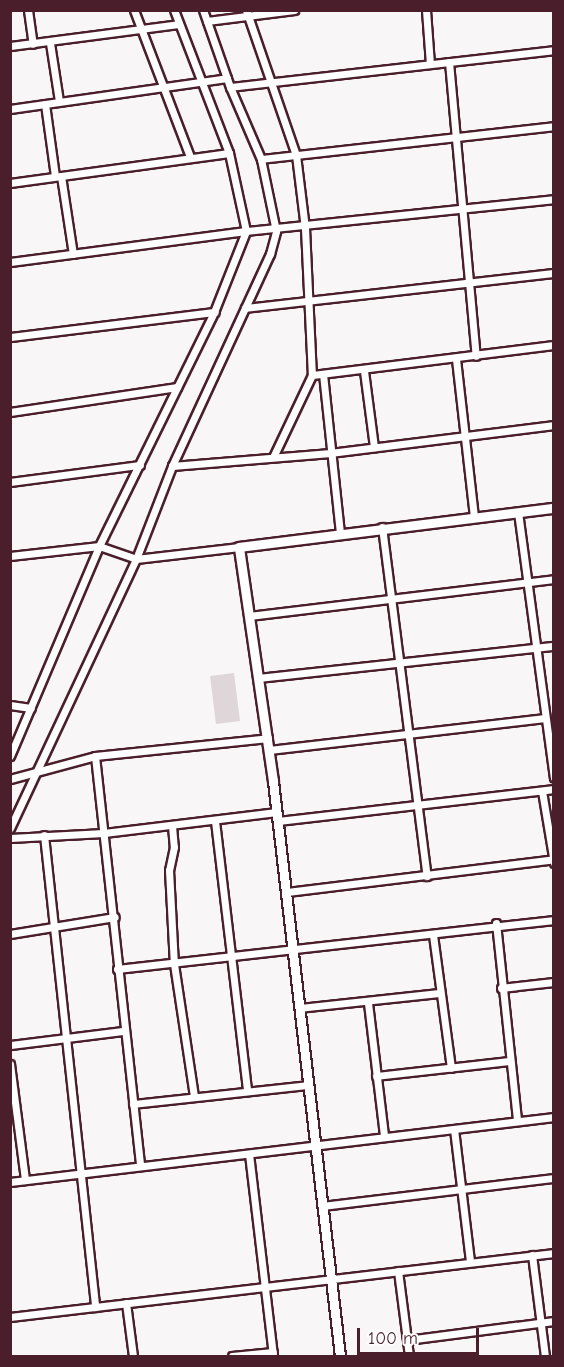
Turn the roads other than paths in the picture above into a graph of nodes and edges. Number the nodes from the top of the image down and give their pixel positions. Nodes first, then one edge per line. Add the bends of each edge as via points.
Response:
1 (28, 10) edge
2 (134, 10) edge
3 (174, 10) edge
4 (203, 10) edge
5 (294, 10) edge
6 (426, 10) edge
7 (247, 13) edge
8 (207, 21) junction
9 (179, 24) junction
10 (142, 31) junction
11 (50, 43) junction
12 (33, 44) junction
13 (10, 46) edge
14 (554, 50) edge
15 (449, 62) junction
16 (430, 64) junction
17 (227, 78) junction
18 (201, 81) junction
19 (273, 83) junction
20 (162, 87) junction
21 (230, 87) junction
22 (59, 101) junction
23 (45, 104) junction
24 (10, 109) edge
25 (554, 126) edge
26 (456, 136) junction
27 (228, 153) junction
28 (296, 155) junction
29 (190, 157) junction
30 (261, 159) junction
31 (58, 176) junction
32 (10, 183) edge
33 (554, 199) edge
34 (463, 209) junction
35 (305, 228) junction
36 (246, 231) junction
37 (276, 231) junction
38 (73, 255) junction
39 (10, 262) edge
40 (554, 273) edge
41 (470, 283) junction
42 (309, 299) junction
43 (245, 308) junction
44 (214, 312) junction
45 (10, 337) edge
46 (554, 345) edge
47 (476, 356) junction
48 (456, 359) junction
49 (364, 371) junction
50 (323, 374) junction
51 (312, 375) junction
52 (177, 387) junction
53 (10, 412) edge
54 (554, 425) edge
55 (463, 436) junction
56 (374, 447) junction
57 (330, 453) junction
58 (273, 457) junction
59 (140, 465) junction
60 (172, 466) junction
61 (10, 482) edge
62 (554, 508) edge
63 (518, 512) junction
64 (474, 517) junction
65 (382, 527) junction
66 (340, 532) junction
67 (99, 546) junction
68 (239, 547) junction
69 (10, 556) edge
70 (136, 559) junction
71 (554, 579) edge
72 (528, 582) junction
73 (393, 599) junction
74 (249, 616) junction
75 (554, 646) edge
76 (536, 648) junction
77 (401, 663) junction
78 (258, 678) junction
79 (10, 705) edge
80 (31, 708) junction
81 (544, 718) junction
82 (410, 734) junction
83 (268, 738) junction
84 (269, 750) junction
85 (10, 756) edge
86 (95, 756) junction
87 (36, 774) junction
88 (554, 778) edge
89 (10, 779) edge
90 (554, 789) edge
91 (542, 791) junction
92 (418, 805) junction
93 (277, 817) junction
94 (215, 821) junction
95 (172, 826) junction
96 (10, 828) edge
97 (104, 833) junction
98 (44, 835) junction
99 (10, 838) edge
100 (553, 859) edge
101 (554, 864) edge
102 (426, 876) junction
103 (287, 892) junction
104 (115, 917) junction
105 (554, 920) edge
106 (496, 923) junction
107 (53, 929) junction
108 (10, 934) edge
109 (433, 935) junction
110 (294, 950) junction
111 (234, 956) junction
112 (174, 964) junction
113 (117, 969) junction
114 (554, 982) edge
115 (501, 988) junction
116 (440, 993) junction
117 (368, 1003) junction
118 (299, 1008) junction
119 (123, 1031) junction
120 (66, 1038) junction
121 (10, 1045) edge
122 (510, 1061) junction
123 (10, 1064) edge
124 (451, 1068) junction
125 (376, 1076) junction
126 (309, 1085) junction
127 (247, 1091) junction
128 (194, 1097) junction
129 (133, 1104) junction
130 (554, 1117) edge
131 (517, 1121) junction
132 (454, 1129) junction
133 (384, 1136) junction
134 (315, 1146) junction
135 (249, 1154) junction
136 (140, 1166) junction
137 (81, 1173) junction
138 (554, 1178) edge
139 (25, 1180) junction
140 (10, 1182) edge
141 (462, 1191) junction
142 (322, 1206) junction
143 (554, 1253) edge
144 (532, 1255) junction
145 (470, 1262) junction
146 (398, 1271) junction
147 (330, 1279) junction
148 (264, 1287) junction
149 (126, 1303) junction
150 (95, 1306) junction
151 (10, 1317) edge
152 (554, 1321) edge
153 (540, 1323) junction
154 (407, 1340) junction
155 (273, 1354) edge
156 (133, 1356) edge
157 (232, 1356) edge
158 (339, 1356) edge
159 (409, 1356) edge
160 (545, 1356) edge

1 - 12 street
2 - 10 street
3 - 9 street
4 - 8 street
5 - 7 street
6 - 16 street
7 - 8 street
7 - 19 street
8 - 17 street
9 - 10 street
9 - 18 street
10 - 11 street
10 - 20 street
11 - 12 street
11 - 22 street
12 - 13 street
14 - 15 street
15 - 16 street
15 - 26 street
16 - 19 street
17 - 18 street
17 - 21 street
18 - 20 street
18 - 27 street
19 - 21 street
19 - 28 street
20 - 22 street
20 - 29 street
21 - 30 street
22 - 23 street
23 - 24 street
23 - 31 street
25 - 26 street
26 - 28 street
26 - 34 street
27 - 29 street
27 - 36 street
28 - 30 street
28 - 35 street
29 - 31 street
30 - 37 street
31 - 32 street
31 - 38 street
33 - 34 street
34 - 35 street
34 - 41 street
35 - 37 street
35 - 42 street
36 - 37 street
36 - 38 street
36 - 44 street
37 - 43 street
38 - 39 street
40 - 41 street
41 - 42 street
41 - 47 street
42 - 43 street
42 - 51 street
43 - 60 street
44 - 45 street
44 - 52 street
46 - 47 street
47 - 48 street
48 - 49 street
48 - 55 street
49 - 50 street
49 - 56 street
50 - 51 street
50 - 57 street
51 - 58 street
52 - 53 street
52 - 59 street
54 - 55 street
55 - 56 street
55 - 64 street
56 - 57 street
57 - 58 street
57 - 66 street
58 - 60 street
59 - 61 street
59 - 67 street
60 - 70 street
62 - 63 street
63 - 64 street
63 - 72 street
64 - 65 street
65 - 66 street
65 - 73 street
66 - 68 street
67 - 69 street
67 - 70 street
67 - 80 street
68 - 70 street
68 - 74 street
70 - 87 street
71 - 72 street
72 - 73 street
72 - 76 street
73 - 74 street
73 - 77 street
74 - 78 street
75 - 76 street
76 - 77 street
76 - 81 street
77 - 78 street
77 - 82 street
78 - 83 street
79 - 80 street
80 - 85 street
81 - 82 street
81 - 88 street
82 - 84 street
82 - 92 street
83 - 84 street
83 - 86 street
84 - 93 street
86 - 87 street
86 - 97 street
87 - 89 street
87 - 96 street
90 - 91 street
91 - 92 street
91 - 100 street
92 - 93 street
92 - 102 street
93 - 94 street
93 - 103 street
94 - 95 street
94 - 111 street
95 - 97 street
95 - 112 street via 174,847 169,870
97 - 98 street
97 - 104 street
98 - 99 street
98 - 107 street
100 - 101 street
100 - 102 street
102 - 103 street
103 - 110 street
104 - 107 street
104 - 113 street
105 - 106 street
106 - 109 street
106 - 115 street
107 - 108 street
107 - 120 street
109 - 110 street
109 - 116 street
110 - 111 street
110 - 118 street
111 - 112 street
111 - 127 street
112 - 113 street
112 - 128 street
113 - 119 street
114 - 115 street
115 - 122 street
116 - 117 street
116 - 124 street
117 - 118 street
117 - 125 street
118 - 126 street
119 - 120 street
119 - 129 street
120 - 121 street
120 - 137 street
122 - 124 street
122 - 131 street
123 - 139 street
124 - 125 street
125 - 133 street
126 - 127 street
126 - 134 street
127 - 128 street
128 - 129 street
129 - 136 street
130 - 131 street
131 - 132 street
132 - 133 street
132 - 141 street
133 - 134 street
134 - 135 street
134 - 142 street
135 - 136 street
135 - 148 street
136 - 137 street
137 - 139 street
137 - 150 street
138 - 141 street
139 - 140 street
141 - 142 street
141 - 145 street
142 - 147 street
143 - 144 street
144 - 145 street
144 - 153 street
145 - 146 street
146 - 147 street
146 - 154 street
147 - 148 street
147 - 158 street
148 - 149 street
148 - 155 street
149 - 150 street
149 - 156 street
150 - 151 street
152 - 153 street
153 - 154 street
153 - 160 street
154 - 159 street
155 - 157 street

